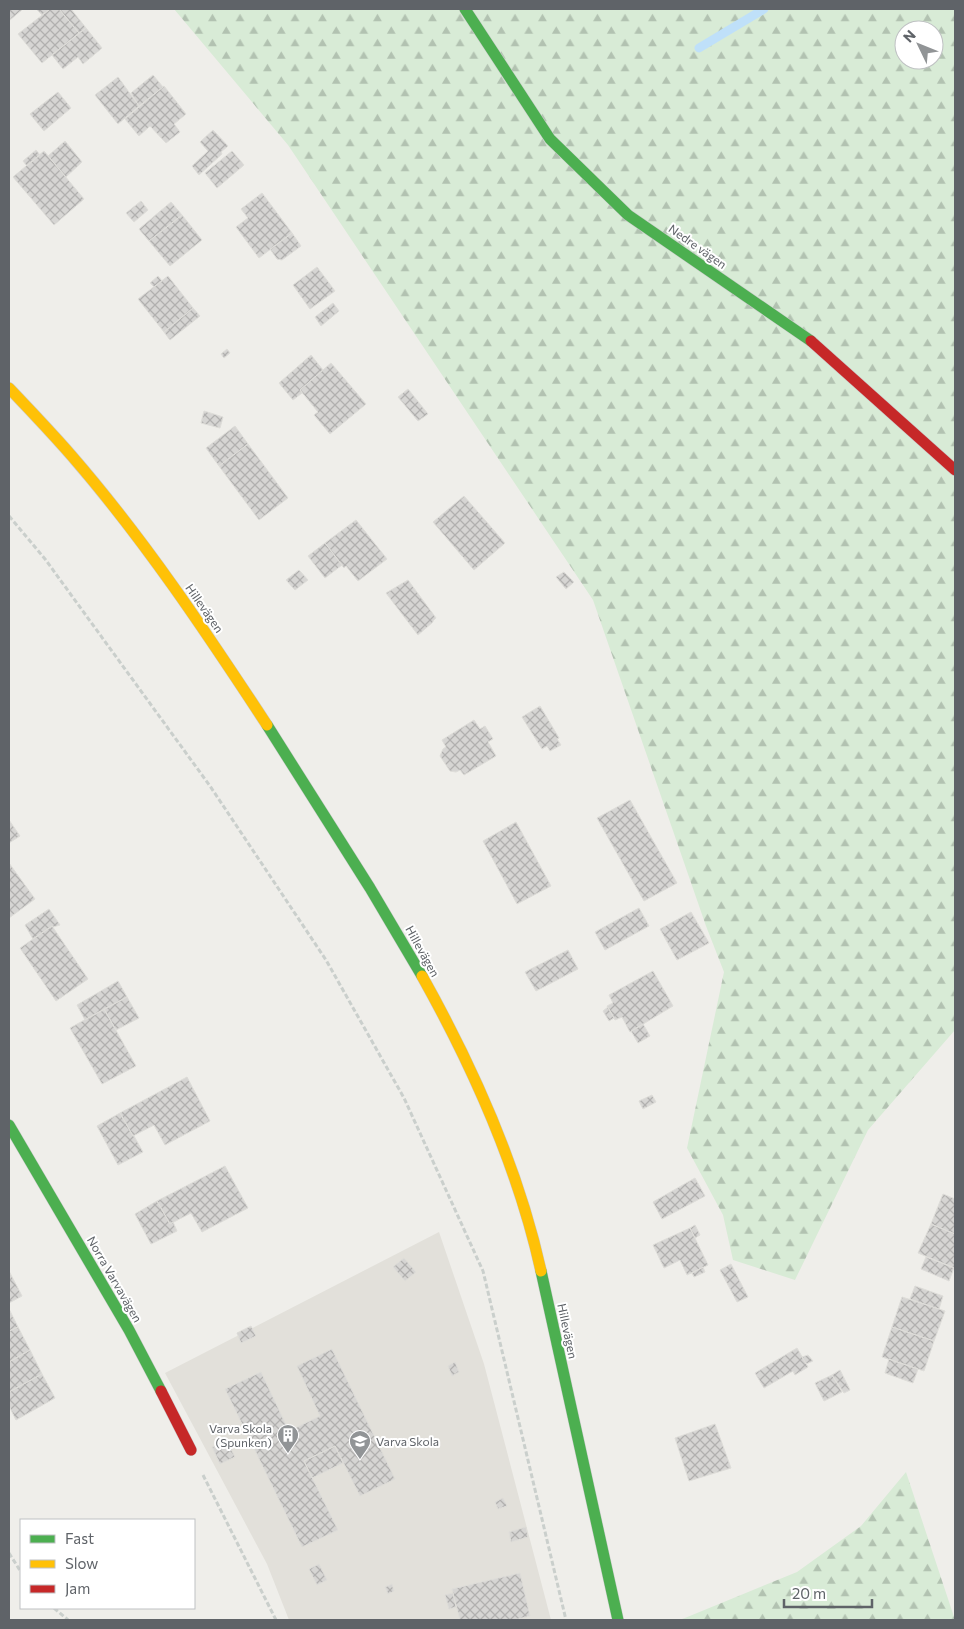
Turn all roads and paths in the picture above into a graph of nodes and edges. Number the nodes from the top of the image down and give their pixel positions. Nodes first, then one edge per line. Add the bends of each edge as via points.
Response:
1 (465, 9) edge
2 (9, 388) edge
3 (955, 470) edge
4 (9, 516) edge
5 (9, 1125) edge
6 (191, 1450) joint
7 (9, 1553) edge
8 (20, 1570) edge
9 (55, 1609) edge
10 (68, 1620) edge
11 (276, 1620) edge
12 (566, 1620) edge
13 (618, 1620) edge

1 - 3 street, Nedre vägen via 550,139 628,214 810,340
2 - 13 street, Hillevägen via 79,464 197,620 410,953 466,1063 494,1122 534,1240
4 - 12 path via 45,559 210,786 326,960 404,1098 483,1271
5 - 6 street, Norra Varvavägen via 129,1330
6 - 11 path
7 - 8 path
9 - 10 path

